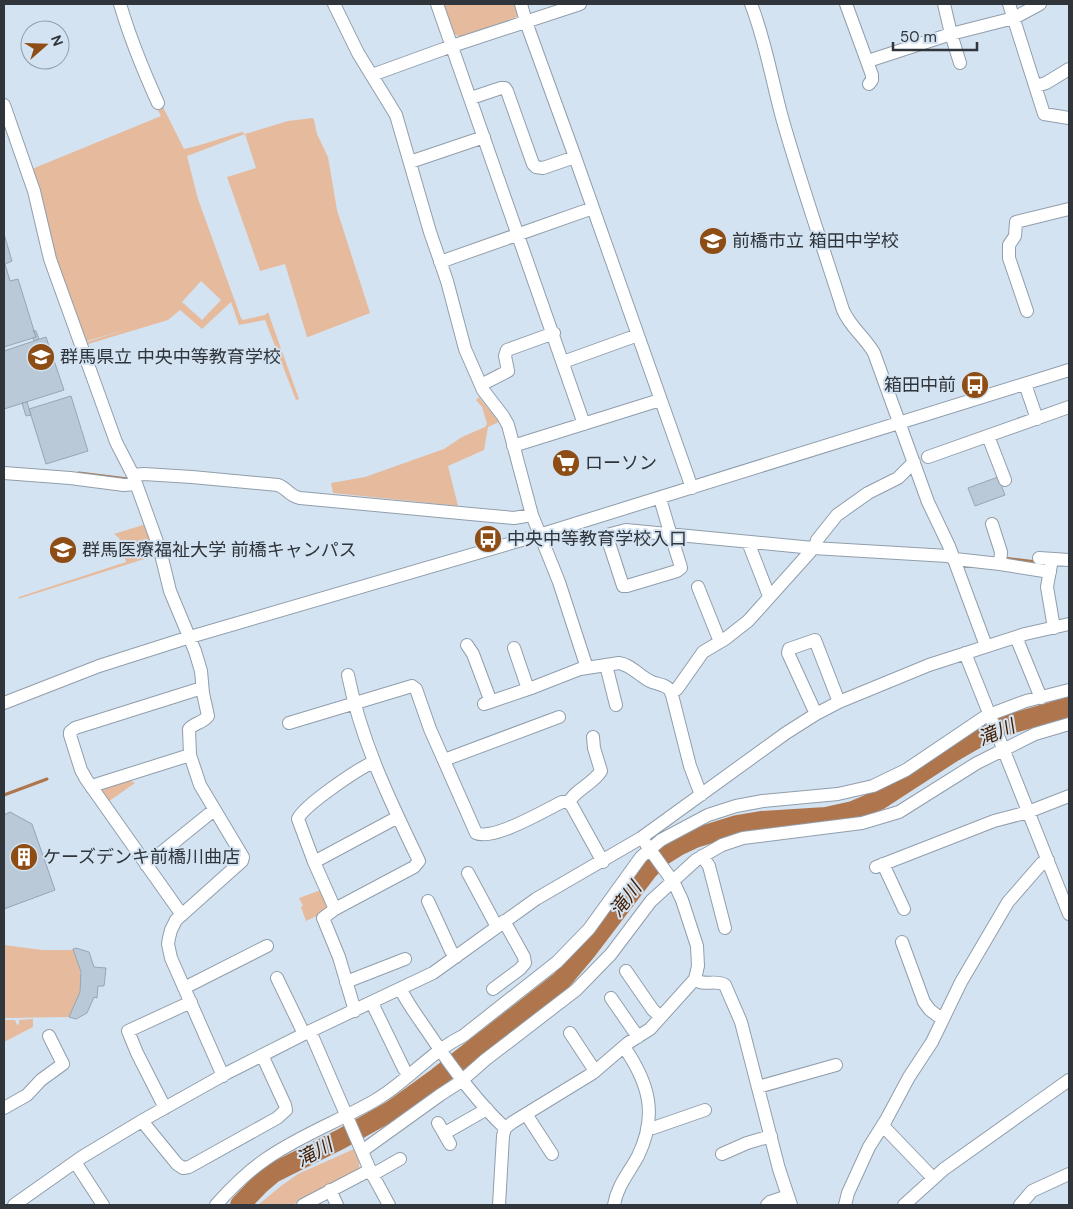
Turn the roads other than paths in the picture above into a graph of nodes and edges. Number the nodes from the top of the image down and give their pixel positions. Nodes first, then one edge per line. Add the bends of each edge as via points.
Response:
1 (120, 4) edge
2 (437, 4) edge
3 (521, 4) edge
4 (580, 4) edge
5 (751, 4) edge
6 (846, 4) edge
7 (944, 4) edge
8 (1009, 4) edge
9 (1040, 4) edge
10 (339, 5) edge
11 (1014, 18) junction
12 (526, 22) junction
13 (951, 34) junction
14 (452, 46) junction
15 (868, 61) junction
16 (960, 63) dead end
17 (1069, 69) edge
18 (372, 75) junction
19 (869, 84) dead end
20 (1036, 86) junction
21 (471, 98) junction
22 (158, 103) dead end
23 (4, 105) edge
24 (1069, 118) edge
25 (484, 137) junction
26 (575, 157) junction
27 (410, 162) junction
28 (593, 208) junction
29 (1069, 209) edge
30 (519, 235) junction
31 (440, 262) junction
32 (1026, 311) dead end
33 (554, 333) junction
34 (638, 335) junction
35 (564, 362) junction
36 (1069, 370) edge
37 (1025, 384) junction
38 (481, 385) junction
39 (660, 400) junction
40 (1069, 407) edge
41 (1037, 419) junction
42 (584, 424) junction
43 (900, 424) junction
44 (988, 436) junction
45 (513, 446) junction
46 (928, 457) dead end
47 (914, 462) junction
48 (4, 474) edge
49 (135, 479) junction
50 (1005, 480) dead end
51 (692, 488) junction
52 (660, 498) junction
53 (532, 515) junction
54 (992, 524) dead end
55 (671, 535) junction
56 (539, 536) junction
57 (748, 542) junction
58 (815, 544) junction
59 (1039, 558) dead end
60 (954, 559) junction
61 (1001, 560) junction
62 (1069, 560) edge
63 (1052, 564) junction
64 (698, 587) dead end
65 (769, 596) junction
66 (1069, 624) edge
67 (1054, 628) junction
68 (190, 637) junction
69 (1016, 637) junction
70 (720, 642) junction
71 (467, 645) dead end
72 (986, 646) junction
73 (514, 648) dead end
74 (965, 653) junction
75 (606, 665) junction
76 (587, 668) junction
77 (348, 675) dead end
78 (202, 688) junction
79 (528, 689) junction
80 (1069, 690) edge
81 (671, 693) junction
82 (1041, 698) junction
83 (839, 702) junction
84 (4, 703) edge
85 (354, 704) junction
86 (616, 705) dead end
87 (816, 714) junction
88 (559, 717) dead end
89 (991, 717) junction
90 (288, 723) dead end
91 (1069, 724) edge
92 (593, 737) dead end
93 (1004, 749) junction
94 (190, 755) junction
95 (444, 760) junction
96 (374, 762) junction
97 (92, 788) junction
98 (701, 795) junction
99 (1069, 796) edge
100 (569, 803) junction
101 (214, 810) junction
102 (1028, 812) junction
103 (398, 817) junction
104 (641, 838) junction
105 (651, 851) junction
106 (702, 856) junction
107 (1048, 860) junction
108 (314, 862) junction
109 (603, 862) junction
110 (146, 865) junction
111 (468, 873) dead end
112 (671, 879) junction
113 (428, 901) dead end
114 (904, 909) dead end
115 (1068, 909) edge
116 (335, 910) junction
117 (182, 915) junction
118 (500, 924) junction
119 (725, 928) dead end
120 (902, 942) dead end
121 (267, 946) dead end
122 (456, 957) junction
123 (405, 959) dead end
124 (626, 971) dead end
125 (277, 978) dead end
126 (695, 979) junction
127 (346, 982) junction
128 (184, 988) junction
129 (492, 989) dead end
130 (401, 990) junction
131 (611, 998) dead end
132 (191, 1002) junction
133 (372, 1003) junction
134 (355, 1011) junction
135 (661, 1017) junction
136 (942, 1019) junction
137 (307, 1033) junction
138 (570, 1033) dead end
139 (49, 1036) dead end
140 (638, 1037) junction
141 (624, 1047) junction
142 (441, 1051) junction
143 (262, 1055) junction
144 (836, 1065) dead end
145 (404, 1069) dead end
146 (595, 1071) junction
147 (223, 1076) junction
148 (462, 1079) junction
149 (1069, 1080) edge
150 (758, 1087) junction
151 (4, 1108) edge
152 (165, 1108) junction
153 (487, 1109) junction
154 (705, 1110) dead end
155 (526, 1114) junction
156 (346, 1117) junction
157 (142, 1121) junction
158 (883, 1126) junction
159 (505, 1128) junction
160 (646, 1128) junction
161 (444, 1133) dead end
162 (771, 1136) junction
163 (361, 1149) junction
164 (552, 1154) dead end
165 (722, 1154) dead end
166 (400, 1160) dead end
167 (75, 1162) junction
168 (371, 1172) junction
169 (1069, 1174) edge
170 (934, 1178) junction
171 (330, 1190) junction
172 (790, 1201) edge
173 (14, 1205) edge
174 (103, 1205) edge
175 (216, 1205) edge
176 (303, 1205) edge
177 (337, 1205) edge
178 (389, 1205) edge
179 (499, 1205) edge
180 (614, 1205) edge
181 (767, 1205) edge
182 (845, 1205) edge
183 (904, 1205) edge
184 (1020, 1205) edge

1 - 22 street
2 - 14 street
3 - 12 street
4 - 12 street
5 - 43 street via 784,123 843,310 874,353
6 - 15 street
7 - 13 street
8 - 11 street
9 - 11 street
10 - 18 street via 358,53
11 - 13 street
11 - 20 street
12 - 14 street
12 - 26 street
13 - 15 street
13 - 16 street
14 - 18 street
14 - 21 street
15 - 19 street via 872,75
17 - 20 street
18 - 27 street via 396,115
20 - 24 street via 1044,114
21 - 25 street
21 - 26 street via 501,88 507,91 536,167 543,168
23 - 49 street via 36,197 50,259 116,442
25 - 27 street
25 - 30 street
26 - 28 street
27 - 31 street
28 - 30 street
28 - 34 street
29 - 32 street via 1016,222 1009,258
30 - 31 street
30 - 33 street
31 - 38 street via 465,349
33 - 35 street
33 - 38 street via 507,350 508,371
34 - 35 street
34 - 39 street
35 - 42 street
36 - 37 street
37 - 41 street
37 - 43 street
38 - 45 street via 506,421
39 - 42 street
39 - 51 street
40 - 41 street
41 - 44 street
42 - 45 street
43 - 47 street
43 - 51 street
44 - 46 street
44 - 50 street
45 - 53 street
47 - 58 street via 898,478 868,493 838,516
47 - 60 street
48 - 49 street via 124,485
49 - 53 street via 144,474 192,477 278,485 291,496 300,498 514,518
49 - 68 street via 173,598
51 - 52 street
52 - 55 street
52 - 56 street
53 - 56 street
54 - 61 street
55 - 55 street via 680,570 623,586 607,535 626,530
55 - 57 street
56 - 68 street
56 - 76 street via 559,582
57 - 58 street
57 - 65 street
58 - 60 street
58 - 65 street
59 - 63 street
60 - 61 street
60 - 72 street
61 - 63 street
62 - 63 street
63 - 67 street via 1047,587
64 - 70 street
65 - 70 street via 748,621
66 - 67 street
67 - 69 street
68 - 78 street via 201,671
68 - 84 street via 99,666
69 - 72 street
69 - 82 street
70 - 81 street via 703,652
71 - 79 street via 473,654 488,703
72 - 74 street
73 - 79 street
74 - 83 street
74 - 89 street
75 - 76 street
75 - 81 street via 625,664 647,679 666,685
75 - 86 street
76 - 79 street
77 - 85 street
78 - 94 street via 208,716 189,729
78 - 97 street via 72,730 70,738 81,770
80 - 82 street
81 - 98 street
82 - 89 street via 1026,701
83 - 87 street
83 - 87 street via 815,640 789,649 787,651
85 - 90 street
85 - 95 street via 414,687
85 - 96 street
87 - 98 street
88 - 95 street
89 - 93 street
89 - 105 street via 906,770 873,786 838,794 736,806 697,820 661,840
91 - 93 street via 1035,734
92 - 100 street via 601,771 588,786 572,796
93 - 102 street
93 - 106 street via 887,817 862,824 743,838
94 - 97 street
94 - 101 street via 200,786
95 - 100 street via 474,830 479,834 490,834 520,824 562,802
96 - 103 street
96 - 108 street via 352,774 299,815 298,822
97 - 110 street
98 - 104 street
99 - 102 street
100 - 109 street
101 - 110 street
101 - 117 street via 242,861
102 - 107 street
102 - 114 street via 994,821 880,865
103 - 108 street
103 - 116 street via 418,864
104 - 105 street
104 - 109 street
105 - 112 street
105 - 142 street via 636,865 589,929 557,962
106 - 112 street
106 - 119 street via 709,866
107 - 115 street
107 - 136 street via 1008,902
108 - 116 street
109 - 118 street via 554,888
110 - 117 street
111 - 118 street
112 - 126 street via 696,941 698,966
112 - 148 street via 650,901 611,954 576,990
113 - 122 street via 450,951
116 - 127 street via 323,921
117 - 128 street via 173,925 168,944
118 - 122 street
118 - 129 street via 525,963
120 - 136 street via 924,1002
121 - 128 street
122 - 130 street
123 - 127 street
124 - 135 street
125 - 137 street
126 - 135 street
126 - 150 street via 700,983 722,983 726,988 741,1022
127 - 134 street
128 - 132 street
130 - 133 street
130 - 142 street
131 - 140 street
132 - 147 street
132 - 152 street via 128,1031
133 - 134 street
133 - 145 street
134 - 137 street
135 - 140 street
136 - 158 street
137 - 143 street
137 - 156 street
138 - 146 street
139 - 151 street via 63,1064 41,1080 27,1096
140 - 141 street
141 - 146 street
141 - 160 street via 647,1091
142 - 148 street
142 - 156 street via 392,1089
143 - 147 street
143 - 157 street via 286,1110 189,1167 177,1164
144 - 150 street
146 - 155 street
147 - 152 street
148 - 153 street
148 - 163 street
149 - 170 street
150 - 162 street
152 - 157 street
153 - 159 street
153 - 161 street
154 - 160 street
155 - 159 street
155 - 164 street
156 - 163 street
156 - 175 street via 267,1158
157 - 167 street
158 - 170 street
158 - 182 street via 869,1147
159 - 179 street
160 - 180 street via 640,1150 620,1186
162 - 165 street
162 - 172 street
163 - 168 street
166 - 168 street
167 - 173 street
167 - 174 street
168 - 171 street
168 - 178 street
169 - 184 street via 1032,1191
170 - 183 street
171 - 176 street
171 - 177 street
172 - 181 street via 774,1200

